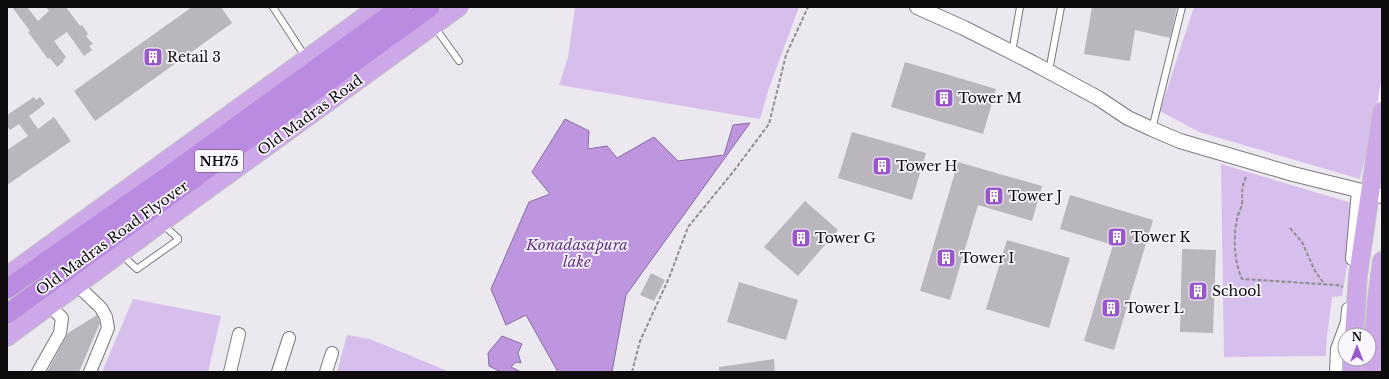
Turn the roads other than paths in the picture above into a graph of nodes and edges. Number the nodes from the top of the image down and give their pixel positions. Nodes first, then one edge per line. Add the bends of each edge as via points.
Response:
1 (273, 7) edge
2 (378, 7) edge
3 (401, 7) edge
4 (430, 7) edge
5 (459, 7) edge
6 (917, 7) edge
7 (1020, 7) edge
8 (1061, 7) edge
9 (1182, 7) edge
10 (434, 26) junction
11 (1012, 52) junction
12 (307, 59) junction
13 (459, 61) dead end
14 (1049, 71) junction
15 (1382, 112) edge
16 (1152, 129) junction
17 (1370, 194) edge
18 (1382, 261) edge
19 (7, 276) edge
20 (7, 289) edge
21 (83, 291) junction
22 (56, 312) junction
23 (7, 314) edge
24 (1355, 327) edge
25 (239, 334) dead end
26 (7, 337) edge
27 (289, 338) dead end
28 (332, 353) dead end
29 (38, 372) edge
30 (90, 372) edge
31 (230, 372) edge
32 (278, 372) edge
33 (326, 372) edge
34 (1336, 372) edge
35 (1371, 372) edge

1 - 12 lane
2 - 12 main road
3 - 20 highway, Old Madras Road Flyover / NH75
4 - 23 highway, Old Madras Road Flyover / NH75
5 - 10 main road, Old Madras Road
6 - 11 street
7 - 11 lane
8 - 14 lane
9 - 16 lane
10 - 13 lane
10 - 21 main road, Old Madras Road via 161,223 120,254
11 - 14 street
12 - 19 main road
14 - 16 street via 1128,118
15 - 17 main road
16 - 17 street via 1293,174
17 - 24 main road via 1358,275
17 - 34 street via 1350,289 1347,322 1336,349
18 - 35 main road
21 - 22 main road, Old Madras Road
21 - 30 street via 101,308 108,328
22 - 26 main road, Old Madras Road
22 - 29 street via 60,333
25 - 31 street
27 - 32 street
28 - 33 street

